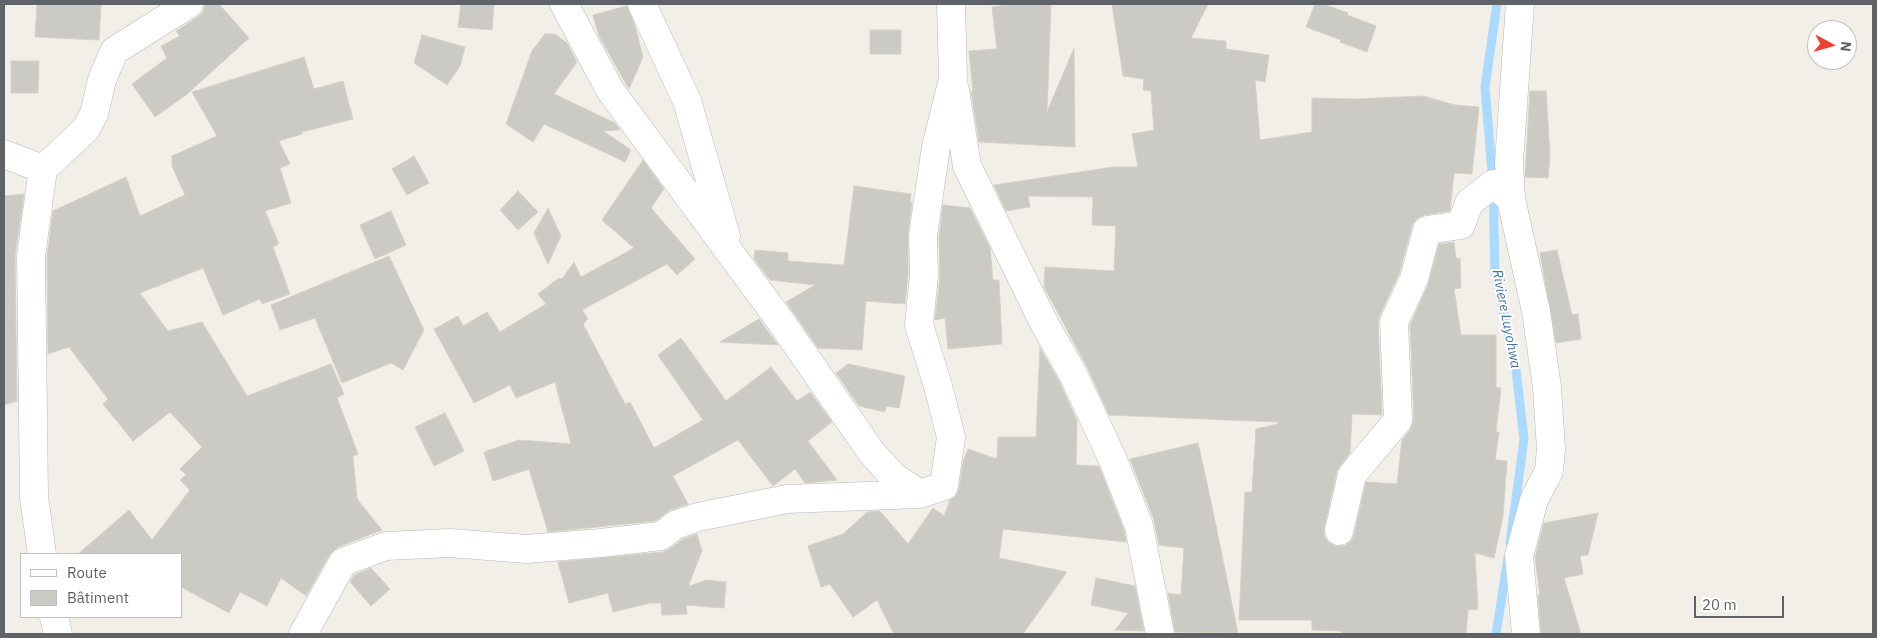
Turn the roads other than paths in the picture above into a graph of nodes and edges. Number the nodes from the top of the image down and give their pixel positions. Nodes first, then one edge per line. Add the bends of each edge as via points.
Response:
1 (189, 4) edge
2 (564, 4) edge
3 (642, 4) edge
4 (950, 4) edge
5 (1520, 4) edge
6 (953, 78) junction
7 (4, 154) edge
8 (43, 169) junction
9 (1511, 199) junction
10 (731, 254) junction
11 (920, 494) junction
12 (1339, 532) dead end
13 (42, 553) edge
14 (54, 618) edge
15 (58, 634) edge
16 (303, 634) edge
17 (1160, 634) edge
18 (1526, 634) edge

1 - 8 street via 114,51 86,129
2 - 10 street via 610,90
3 - 10 street via 687,101
4 - 6 street
5 - 9 street via 1508,162
6 - 11 street via 936,147 923,235 924,275 919,325 951,437 944,486
6 - 17 street via 967,166 1044,323 1073,374 1140,526
7 - 8 street
8 - 13 street via 31,256 34,497
9 - 12 street via 1493,184 1470,203 1461,225 1427,230 1414,279 1394,322 1398,420 1352,475
9 - 18 street via 1536,311 1547,387 1551,449 1549,472 1534,500 1519,556
10 - 11 street via 872,453 894,477
11 - 16 street via 786,499 698,517 675,525 661,536 601,544 526,549 450,543 386,546 343,562
14 - 15 street

